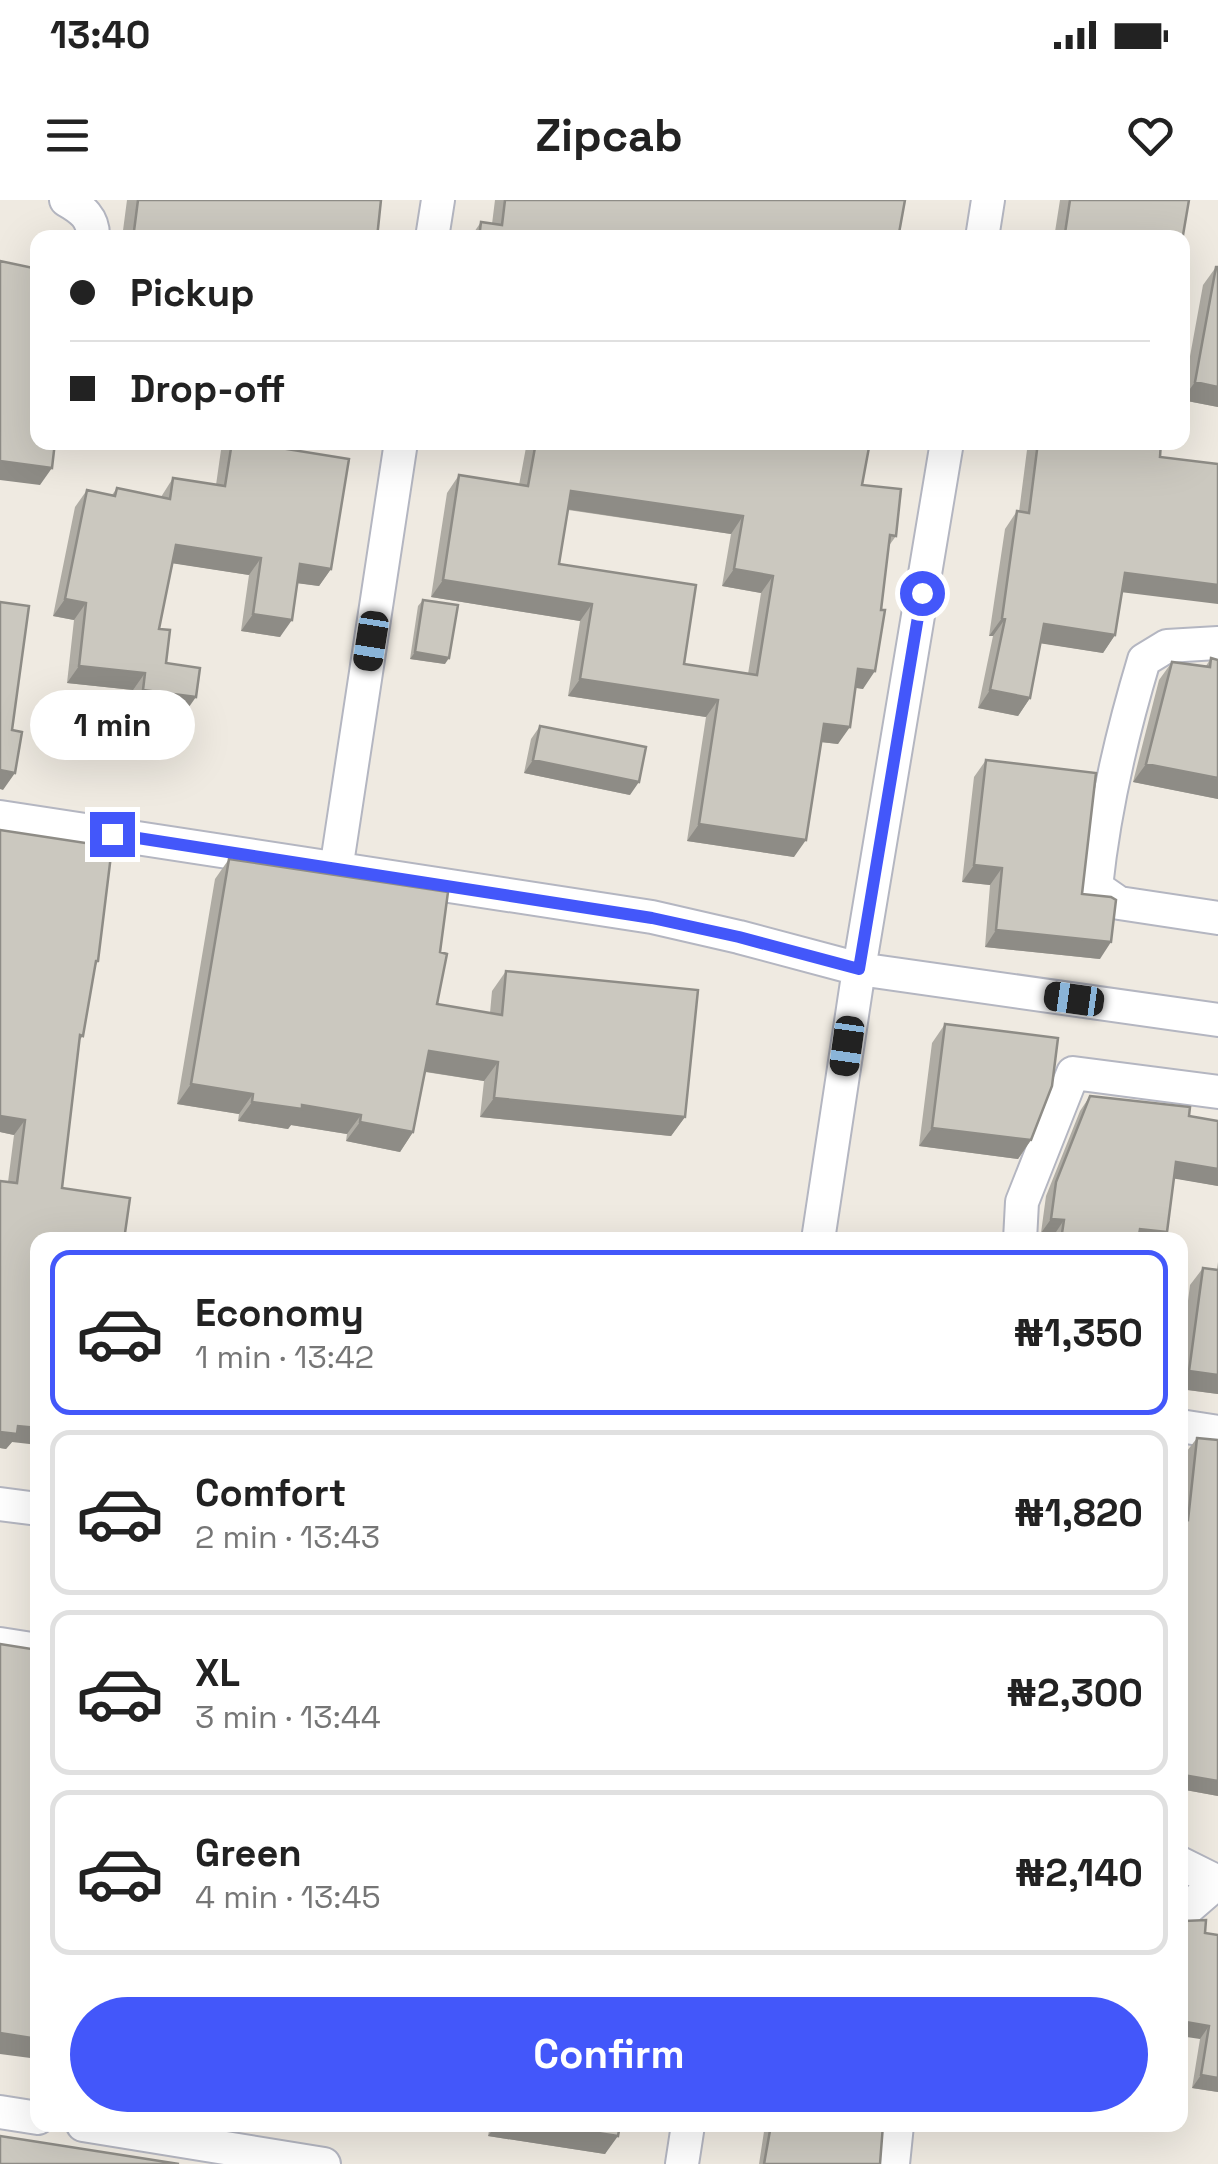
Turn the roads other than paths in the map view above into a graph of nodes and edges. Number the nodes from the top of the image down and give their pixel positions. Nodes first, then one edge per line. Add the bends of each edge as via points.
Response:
1 (66, 200) edge
2 (438, 200) edge
3 (988, 200) edge
4 (94, 230) edge
5 (433, 230) edge
6 (983, 230) edge
7 (395, 450) edge
8 (946, 450) edge
9 (1218, 644) edge
10 (0, 817) edge
11 (336, 870) junction
12 (1218, 918) edge
13 (859, 969) junction
14 (1218, 1020) edge
15 (1218, 1092) edge
16 (819, 1232) edge
17 (1020, 1232) edge
18 (1188, 1427) edge
19 (1218, 1432) edge
20 (0, 1504) edge
21 (30, 1508) edge
22 (0, 1644) edge
23 (30, 1649) edge
24 (1188, 1867) edge
25 (1188, 1908) edge
26 (0, 2112) edge
27 (30, 2117) edge
28 (180, 2132) edge
29 (687, 2132) edge
30 (896, 2132) edge
31 (236, 2136) edge
32 (324, 2164) edge
33 (682, 2164) edge
34 (892, 2164) edge

1 - 4 street via 89,217
2 - 5 street
3 - 6 street
7 - 11 street
8 - 13 street
9 - 12 street via 1167,646 1144,660 1096,886 1119,904
10 - 11 street
11 - 13 street via 652,918
13 - 14 street
13 - 16 street
15 - 17 street via 1073,1073 1022,1202
18 - 19 street
20 - 21 street
22 - 23 street
24 - 25 street via 1218,1882
26 - 27 street
28 - 31 street
29 - 33 street
30 - 34 street
31 - 32 street

